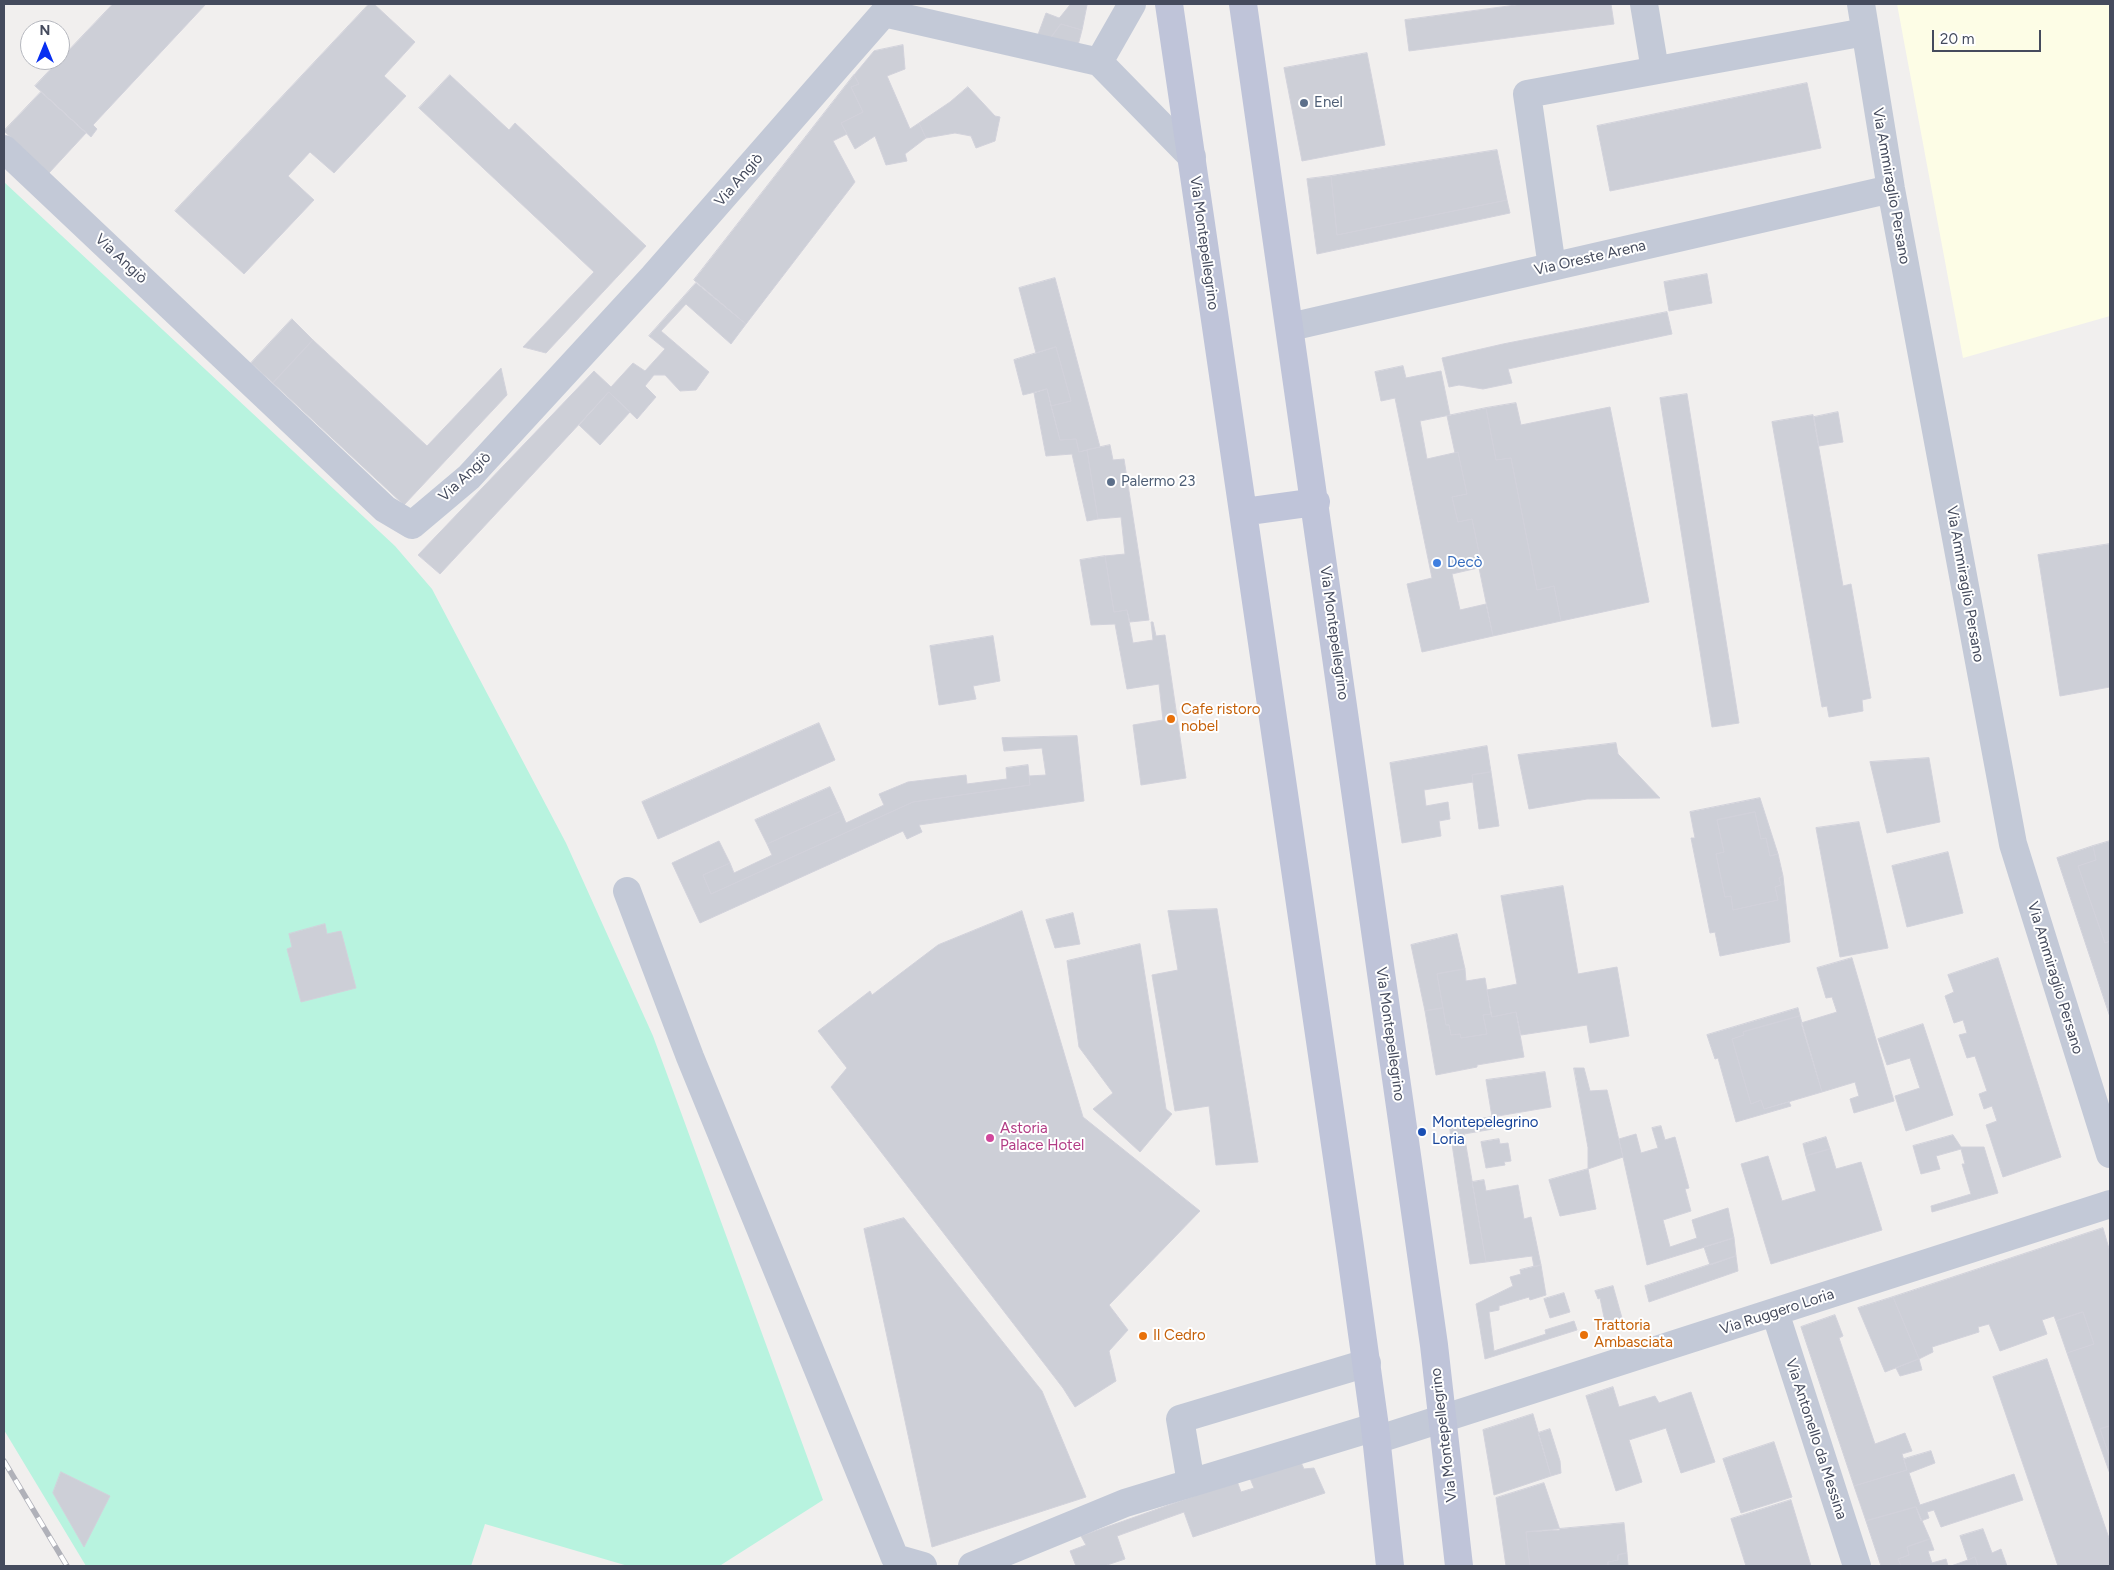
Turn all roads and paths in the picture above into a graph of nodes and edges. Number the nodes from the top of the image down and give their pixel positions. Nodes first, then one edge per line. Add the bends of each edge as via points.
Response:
1 (1132, 4) edge
2 (1169, 4) edge
3 (1243, 4) edge
4 (1644, 4) edge
5 (1861, 4) edge
6 (879, 8) edge
7 (1865, 32) junction
8 (1099, 62) junction
9 (1655, 70) junction
10 (4, 150) edge
11 (1192, 157) junction
12 (1891, 189) junction
13 (1552, 267) junction
14 (1290, 327) junction
15 (1316, 502) junction
16 (1243, 512) junction
17 (627, 891) dead end
18 (2110, 1154) edge
19 (2110, 1204) edge
20 (1775, 1312) junction
21 (1366, 1363) junction
22 (1443, 1419) junction
23 (1375, 1433) junction
24 (1191, 1483) junction
25 (923, 1566) edge
26 (972, 1566) edge
27 (1390, 1566) edge
28 (1459, 1566) edge
29 (1857, 1566) edge

1 - 8 street
2 - 11 street, Via Montepellegrino
3 - 14 street, Via Montepellegrino
4 - 9 street
5 - 7 street, Via Ammiraglio Persano
6 - 8 street, Via Angiò
6 - 10 street, Via Angiò via 653,277 469,477 412,525 386,509
7 - 9 street
7 - 12 street, Via Ammiraglio Persano
8 - 11 street
9 - 13 street via 1527,94
11 - 16 street, Via Montepellegrino
12 - 13 street, Via Oreste Arena
12 - 18 street, Via Ammiraglio Persano via 2013,844
13 - 14 street, Via Oreste Arena
14 - 15 street, Via Montepellegrino
15 - 16 street
15 - 22 street, Via Montepellegrino
16 - 21 street, Via Montepellegrino
17 - 25 street via 690,1057 895,1558
19 - 20 street, Via Ruggero Loria
20 - 22 street, Via Ruggero Loria
20 - 29 street, Via Antonello da Messina
21 - 23 street, Via Montepellegrino
21 - 24 street via 1180,1419
22 - 23 street, Via Ruggero Loria
22 - 28 street, Via Montepellegrino
23 - 24 street, Via Ruggero Loria
23 - 27 street, Via Montepellegrino
24 - 26 street, Via Ruggero Loria via 1125,1503

